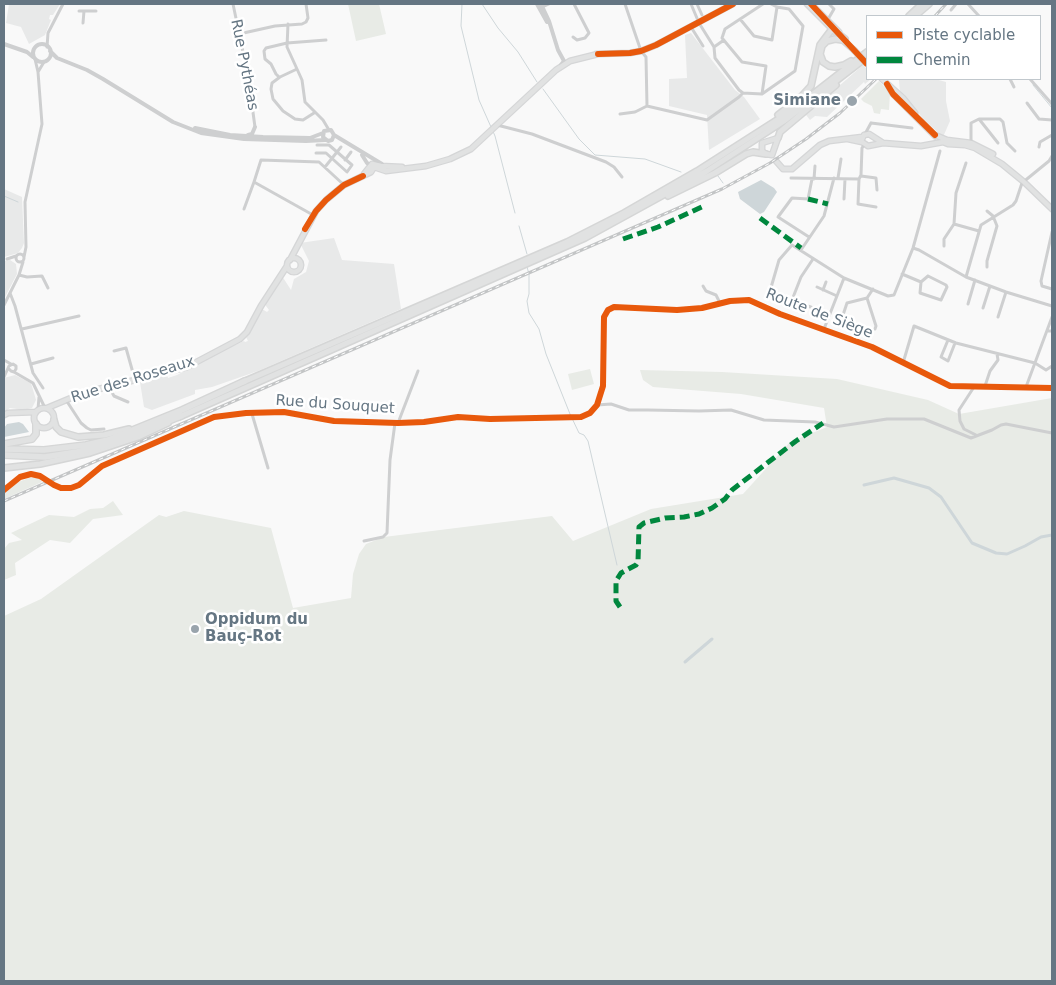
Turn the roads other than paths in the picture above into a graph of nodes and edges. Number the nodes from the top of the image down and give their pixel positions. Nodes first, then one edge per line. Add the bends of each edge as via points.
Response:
1 (63, 4) edge
2 (234, 4) edge
3 (306, 4) edge
4 (549, 4) edge
5 (574, 4) edge
6 (625, 4) edge
7 (691, 4) edge
8 (697, 4) edge
9 (733, 4) edge
10 (763, 4) edge
11 (772, 4) edge
12 (829, 4) edge
13 (929, 4) edge
14 (956, 4) edge
15 (968, 4) edge
16 (540, 5) edge
17 (810, 5) edge
18 (921, 5) edge
19 (777, 7) junction
20 (951, 10) dead end
21 (79, 11) dead end
22 (84, 11) junction
23 (96, 11) dead end
24 (909, 15) edge
25 (916, 15) edge
26 (978, 15) edge
27 (702, 16) dead end
28 (740, 19) junction
29 (827, 22) junction
30 (83, 23) dead end
31 (699, 23) junction
32 (288, 24) junction
33 (691, 27) junction
34 (832, 29) junction
35 (239, 34) junction
36 (573, 37) dead end
37 (326, 40) dead end
38 (724, 40) junction
39 (844, 40) junction
40 (287, 43) junction
41 (4, 44) edge
42 (45, 46) junction
43 (703, 46) dead end
44 (714, 47) junction
45 (17, 48) junction
46 (34, 48) junction
47 (50, 51) junction
48 (866, 51) edge
49 (866, 51) edge
50 (642, 52) junction
51 (34, 58) junction
52 (866, 58) edge
53 (866, 58) edge
54 (62, 61) junction
55 (45, 62) junction
56 (563, 63) junction
57 (866, 63) edge
58 (297, 69) junction
59 (38, 72) junction
60 (280, 77) junction
61 (883, 80) edge
62 (1010, 80) edge
63 (1031, 80) edge
64 (539, 84) junction
65 (887, 84) junction
66 (1014, 87) dead end
67 (743, 92) junction
68 (762, 94) junction
69 (893, 94) junction
70 (903, 99) junction
71 (1028, 103) dead end
72 (1052, 104) edge
73 (647, 106) junction
74 (908, 110) junction
75 (314, 113) junction
76 (620, 114) dead end
77 (979, 119) junction
78 (323, 120) junction
79 (922, 122) junction
80 (1052, 122) edge
81 (871, 123) junction
82 (255, 126) junction
83 (496, 127) junction
84 (912, 128) dead end
85 (329, 130) junction
86 (324, 132) junction
87 (256, 134) junction
88 (334, 135) junction
89 (754, 135) junction
90 (1052, 135) edge
91 (873, 136) junction
92 (245, 138) junction
93 (778, 138) junction
94 (939, 139) junction
95 (325, 140) junction
96 (332, 140) junction
97 (866, 141) junction
98 (346, 142) junction
99 (883, 143) junction
100 (998, 143) dead end
101 (317, 145) dead end
102 (972, 145) junction
103 (341, 147) dead end
104 (1039, 147) dead end
105 (940, 151) dead end
106 (1015, 151) dead end
107 (351, 152) dead end
108 (316, 153) dead end
109 (336, 153) junction
110 (766, 154) junction
111 (1052, 156) edge
112 (774, 158) junction
113 (331, 159) junction
114 (841, 159) dead end
115 (345, 160) junction
116 (966, 163) dead end
117 (372, 164) junction
118 (426, 166) junction
119 (815, 166) dead end
120 (325, 167) junction
121 (622, 177) dead end
122 (860, 177) junction
123 (791, 178) dead end
124 (836, 178) junction
125 (846, 178) junction
126 (813, 179) junction
127 (1024, 181) junction
128 (254, 182) junction
129 (344, 185) junction
130 (877, 190) dead end
131 (844, 199) dead end
132 (1051, 206) edge
133 (876, 207) dead end
134 (244, 209) dead end
135 (987, 211) dead end
136 (313, 215) junction
137 (993, 216) junction
138 (954, 224) junction
139 (605, 227) junction
140 (979, 231) junction
141 (1052, 232) edge
142 (809, 237) junction
143 (26, 246) junction
144 (944, 246) dead end
145 (913, 248) junction
146 (801, 250) junction
147 (18, 255) junction
148 (293, 257) junction
149 (812, 259) junction
150 (20, 260) junction
151 (987, 267) dead end
152 (288, 268) junction
153 (20, 273) junction
154 (902, 274) junction
155 (966, 277) junction
156 (844, 278) junction
157 (975, 280) junction
158 (826, 282) dead end
159 (921, 282) junction
160 (703, 286) dead end
161 (990, 286) junction
162 (817, 287) dead end
163 (48, 288) dead end
164 (873, 289) junction
165 (1052, 289) edge
166 (823, 290) junction
167 (1006, 292) junction
168 (10, 293) junction
169 (837, 296) junction
170 (867, 298) junction
171 (792, 300) junction
172 (720, 303) junction
173 (968, 304) dead end
174 (4, 305) edge
175 (1052, 306) edge
176 (983, 308) dead end
177 (830, 314) junction
178 (79, 316) dead end
179 (998, 317) dead end
180 (1052, 317) edge
181 (842, 318) dead end
182 (824, 329) junction
183 (874, 329) dead end
184 (22, 330) junction
185 (1052, 331) edge
186 (1047, 332) junction
187 (948, 340) junction
188 (955, 343) junction
189 (114, 351) dead end
190 (997, 354) junction
191 (52, 358) dead end
192 (4, 361) edge
193 (903, 363) junction
194 (1034, 363) junction
195 (31, 364) junction
196 (1052, 366) edge
197 (12, 369) junction
198 (418, 371) dead end
199 (4, 377) edge
200 (135, 380) junction
201 (245, 382) junction
202 (109, 386) junction
203 (974, 386) junction
204 (985, 386) junction
205 (1026, 387) junction
206 (43, 388) dead end
207 (1052, 388) edge
208 (39, 397) junction
209 (66, 400) junction
210 (128, 402) dead end
211 (60, 403) junction
212 (597, 405) junction
213 (46, 408) junction
214 (37, 411) junction
215 (26, 414) junction
216 (252, 414) junction
217 (4, 415) edge
218 (181, 416) junction
219 (54, 417) junction
220 (35, 421) junction
221 (396, 423) junction
222 (104, 429) dead end
223 (1052, 433) edge
224 (976, 435) junction
225 (4, 444) edge
226 (4, 448) edge
227 (4, 454) edge
228 (4, 468) edge
229 (268, 468) dead end
230 (4, 490) edge
231 (364, 541) dead end

1 - 42 street
2 - 35 street, Rue Pythéas
3 - 32 street via 306,22
4 - 16 street
5 - 36 street via 589,33 585,38 577,40
6 - 50 street
7 - 31 street
8 - 27 street
9 - 31 main road
10 - 28 street
11 - 19 street
12 - 29 street via 834,10
13 - 25 highway
14 - 20 street
15 - 26 street
16 - 56 street
17 - 29 main road
18 - 24 highway
19 - 28 street via 772,40 754,36
19 - 68 street via 789,9 802,26 800,44 795,71
21 - 22 street
22 - 23 street
22 - 30 street
28 - 38 street via 725,29
29 - 34 main road
29 - 39 main road
31 - 33 main road
31 - 44 street
32 - 35 street
32 - 40 street
33 - 43 street
33 - 50 main road
34 - 39 highway
34 - 89 highway via 820,45 815,73 807,92
35 - 82 street, Rue Pythéas
37 - 40 street
38 - 44 street
38 - 68 street via 742,62 766,66
39 - 48 highway via 827,41 822,46 823,62 835,68
39 - 57 main road, bridge
40 - 58 street
40 - 60 street via 264,51 265,59
41 - 45 street
42 - 46 street
42 - 47 street
44 - 67 street via 715,58
45 - 46 street
45 - 51 street
46 - 51 street
47 - 54 street
47 - 55 street
49 - 89 highway via 794,109
50 - 56 main road via 578,56
50 - 73 street via 646,57
51 - 55 street
51 - 59 street
52 - 93 highway via 780,132
53 - 139 highway via 784,121 714,166
54 - 55 street
54 - 92 street via 95,74 162,115 202,130
55 - 59 street
56 - 64 main road
56 - 64 main road
58 - 60 street
58 - 75 street via 305,102
59 - 143 street via 42,124 24,202
60 - 75 street via 272,83 271,93 282,111 298,120 307,119
61 - 65 main road
62 - 66 street
63 - 72 street
64 - 83 main road
65 - 69 main road
65 - 70 main road
67 - 68 street
67 - 73 street via 707,120
69 - 70 street
69 - 74 main road
70 - 74 main road
70 - 79 main road
71 - 80 street via 1039,120
73 - 76 street
74 - 79 main road
75 - 78 street
77 - 100 street
77 - 102 street via 971,123
77 - 106 street via 1000,119 1007,143
78 - 85 street
78 - 86 street
79 - 94 main road
81 - 84 street
81 - 91 street
81 - 97 street
82 - 87 street
82 - 92 street via 252,134
83 - 118 main road via 471,149
83 - 121 street via 532,134 606,162
85 - 86 street
85 - 88 street
86 - 87 street via 310,138
86 - 95 street
87 - 92 street
88 - 96 street
88 - 98 street
89 - 201 highway via 680,182 579,236
90 - 104 street via 1042,140
91 - 97 main road
91 - 97 main road
91 - 99 main road
92 - 95 street
93 - 110 main road via 762,143
93 - 112 main road
94 - 99 main road via 932,145
94 - 102 main road
94 - 102 main road via 955,145
95 - 96 street
96 - 98 street
97 - 99 main road
97 - 112 main road via 835,140 820,145 792,169 783,168
97 - 122 street
98 - 117 street
101 - 109 street via 329,146
102 - 127 main road via 988,151
103 - 109 street
105 - 145 street
107 - 115 street
108 - 113 street via 326,154
109 - 113 street
109 - 115 street
110 - 112 main road
110 - 139 highway via 746,154 708,177
111 - 127 street
113 - 115 street via 346,172 352,166
113 - 120 street
114 - 124 street
116 - 138 street via 956,193
117 - 118 main road
117 - 118 main road via 386,171
117 - 129 main road, Rue des Roseaux via 371,172
119 - 126 street
120 - 128 street via 319,162 262,160
120 - 129 street
122 - 125 street
122 - 130 street via 876,178
122 - 133 street via 858,204
123 - 126 street
124 - 125 street
124 - 126 street
124 - 142 street via 824,216
125 - 131 street
126 - 142 street via 808,199 792,198 778,217
127 - 132 main road
127 - 132 main road
127 - 137 street via 1016,201
128 - 134 street
128 - 136 street
129 - 136 main road, Rue des Roseaux
135 - 137 street
136 - 148 main road, Rue des Roseaux
137 - 140 street via 981,225
137 - 151 street via 997,226
138 - 140 street
138 - 144 street via 944,239
139 - 218 highway via 569,246
140 - 155 street
141 - 165 street via 1041,281 1042,286
142 - 146 street
143 - 147 street
143 - 150 street
145 - 154 street
145 - 155 street
146 - 149 street
146 - 171 street via 792,246 781,258 770,291
147 - 150 street
147 - 150 street via 22,255
147 - 150 street via 7,258
148 - 152 main road, Rue des Roseaux
148 - 152 main road, Rue des Roseaux via 299,261 300,268 295,272
149 - 156 street
149 - 171 street
150 - 153 street
152 - 200 main road, Rue des Roseaux via 240,339 187,366
153 - 163 street via 27,277 42,276
153 - 168 street
154 - 159 street
154 - 164 street via 894,295 888,296
155 - 157 street
156 - 164 street
156 - 169 street
157 - 161 street
157 - 173 street
158 - 166 street
159 - 159 street via 920,292 943,299 947,287 943,282 928,276
160 - 172 street via 718,297
161 - 167 street
161 - 176 street
162 - 166 street
164 - 170 street
166 - 169 street
167 - 175 street
167 - 179 street
168 - 174 street
168 - 184 street
169 - 177 street
170 - 181 street via 848,303
170 - 183 street via 876,326
171 - 177 street
172 - 182 street, Route de Siège via 749,300
172 - 212 street, Route de Siège via 677,310 624,307 608,310 603,325 603,386
177 - 182 street
178 - 184 street
180 - 186 street
182 - 193 street, Route de Siège
184 - 195 street
185 - 186 street
186 - 194 street
187 - 188 street
187 - 188 street via 942,357 949,360
187 - 193 street via 914,326
188 - 190 street
189 - 200 street via 126,348
190 - 194 street
190 - 204 street via 998,360
191 - 195 street
192 - 197 street
193 - 203 street, Route de Siège via 950,386
194 - 196 street via 1046,370
194 - 205 street
195 - 206 street
197 - 199 street
197 - 208 street via 34,384
198 - 221 street
200 - 202 main road, Rue des Roseaux
201 - 219 highway via 164,416 104,436 69,435 56,427
201 - 226 highway via 108,440 86,446 44,450
202 - 209 main road, Rue des Roseaux
202 - 210 street via 114,396
203 - 204 street, Route de Siège
203 - 224 street via 959,410 964,429
204 - 205 street, Route de Siège
205 - 207 street, Route de Siège
208 - 213 street
208 - 214 street
209 - 211 main road, Rue des Roseaux
209 - 222 street via 87,428
211 - 213 main road, Rue des Roseaux
211 - 219 main road
212 - 221 street, Rue du Souquet via 581,418 458,417
212 - 224 street via 611,404 629,410 731,410 764,420 834,426 886,419 924,419 971,438
213 - 214 main road
213 - 219 main road
214 - 215 main road
214 - 220 main road
215 - 217 main road
215 - 220 main road
216 - 221 street, Rue du Souquet via 284,412 334,421
216 - 229 street
216 - 230 street, Rue du Souquet via 214,417 102,466 71,488 61,488 31,474 20,476
218 - 227 highway via 89,450 45,457
218 - 228 highway via 160,428 90,454
219 - 220 main road via 51,425 45,428
220 - 225 highway via 36,434 32,439
221 - 231 street via 390,460 386,533 380,538
223 - 224 street via 1006,424

